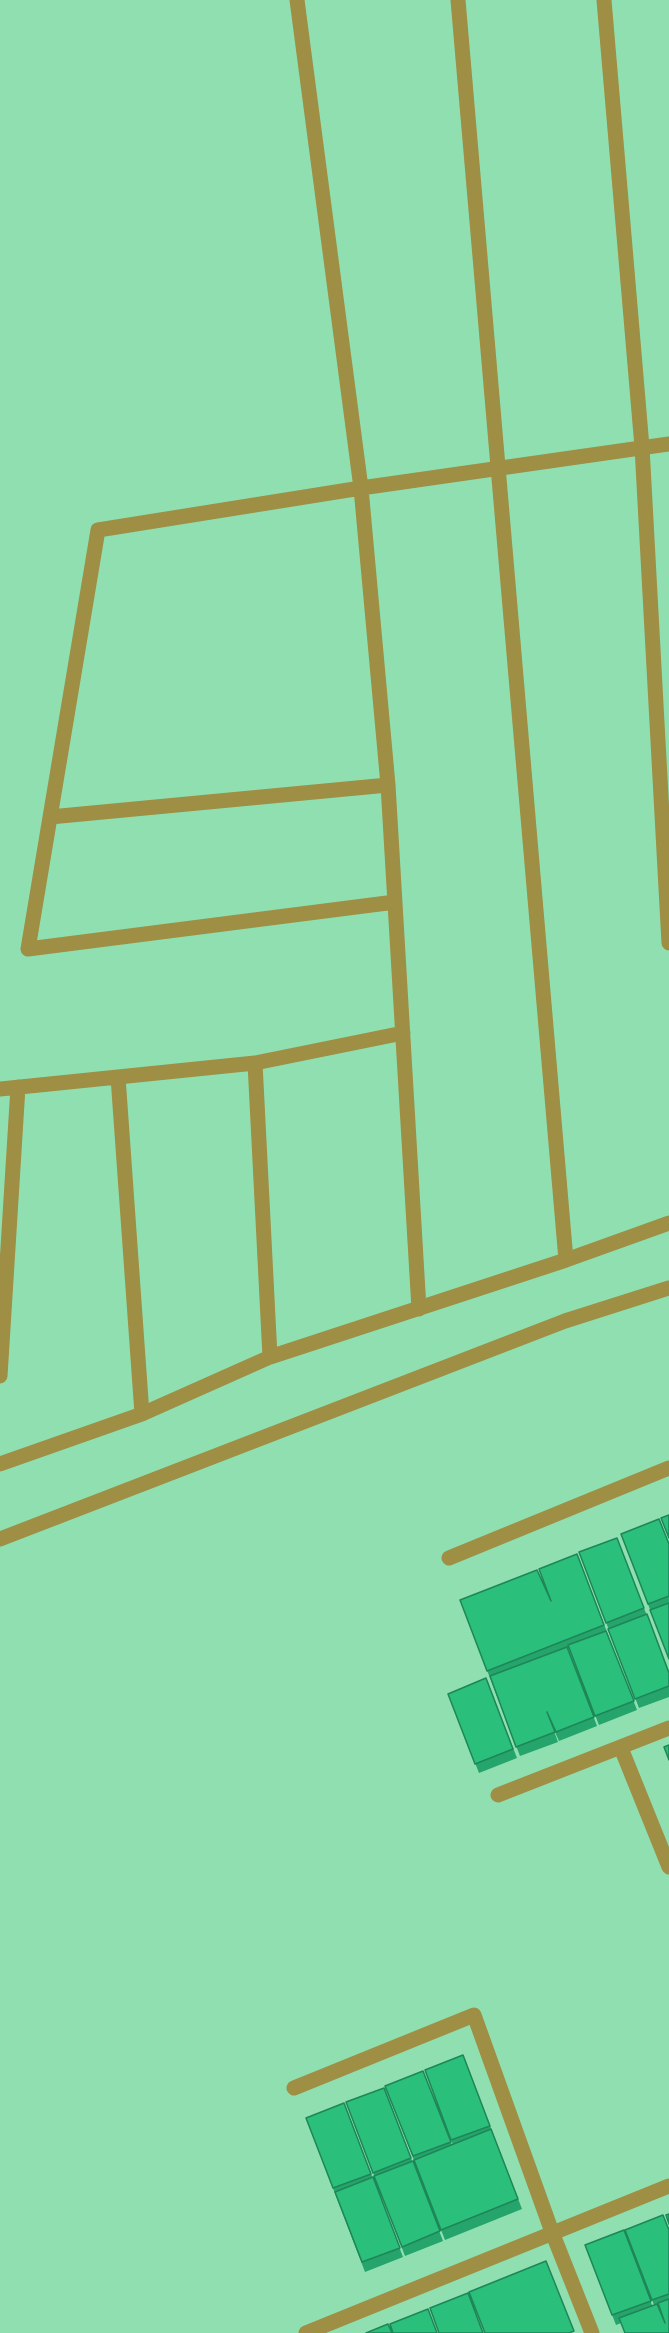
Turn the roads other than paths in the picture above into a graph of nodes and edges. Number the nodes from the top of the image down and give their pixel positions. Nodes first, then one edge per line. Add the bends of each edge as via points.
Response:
1 (297, 0) edge
2 (459, 0) edge
3 (604, 0) edge
4 (669, 444) edge
5 (642, 447) junction
6 (499, 468) junction
7 (361, 488) junction
8 (388, 785) junction
9 (50, 817) junction
10 (395, 902) junction
11 (669, 943) edge
12 (403, 1033) junction
13 (255, 1063) junction
14 (117, 1077) junction
15 (18, 1087) junction
16 (0, 1089) edge
17 (669, 1223) edge
18 (566, 1260) junction
19 (669, 1288) edge
20 (419, 1309) junction
21 (270, 1357) junction
22 (0, 1376) edge
23 (142, 1414) junction
24 (0, 1464) edge
25 (669, 1468) edge
26 (0, 1539) edge
27 (449, 1558) dead end
28 (669, 1728) edge
29 (621, 1748) junction
30 (498, 1795) dead end
31 (669, 1867) edge
32 (294, 2088) dead end
33 (669, 2186) edge
34 (552, 2232) junction
35 (306, 2333) edge
36 (592, 2333) edge

1 - 7 street
2 - 6 street
3 - 5 street
4 - 5 street
5 - 6 street
5 - 11 street
6 - 7 street
6 - 18 street
7 - 8 street
7 - 9 street via 98,530
8 - 9 street
8 - 10 street
9 - 10 street via 28,949
10 - 12 street
12 - 13 street
12 - 20 street
13 - 14 street
13 - 21 street
14 - 15 street
14 - 23 street
15 - 16 street
15 - 22 street
17 - 18 street
18 - 20 street
19 - 26 street via 565,1321
20 - 21 street
21 - 23 street
23 - 24 street
25 - 27 street
28 - 29 street
29 - 30 street
29 - 31 street
32 - 34 street via 474,2015
33 - 34 street
34 - 35 street
34 - 36 street

